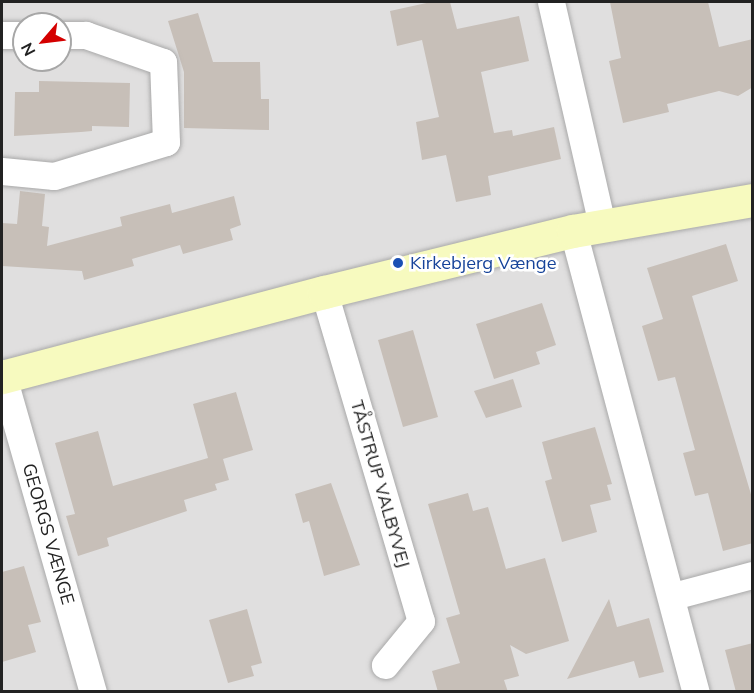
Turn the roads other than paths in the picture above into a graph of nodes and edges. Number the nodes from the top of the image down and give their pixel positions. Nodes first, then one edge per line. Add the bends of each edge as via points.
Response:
1 (551, 2) edge
2 (72, 35) edge
3 (2, 171) edge
4 (753, 200) edge
5 (588, 228) junction
6 (324, 292) junction
7 (2, 376) edge
8 (753, 575) edge
9 (673, 597) junction
10 (385, 665) dead end
11 (93, 692) edge
12 (696, 692) edge

1 - 5 street
2 - 3 street via 86,35 163,62 166,142 54,176
4 - 5 street
5 - 6 street
5 - 9 street
6 - 7 street
6 - 10 street, TÅSTRUP VALBYVEJ via 421,621
7 - 11 street, GEORGS VÆNGE
8 - 9 street
9 - 12 street

